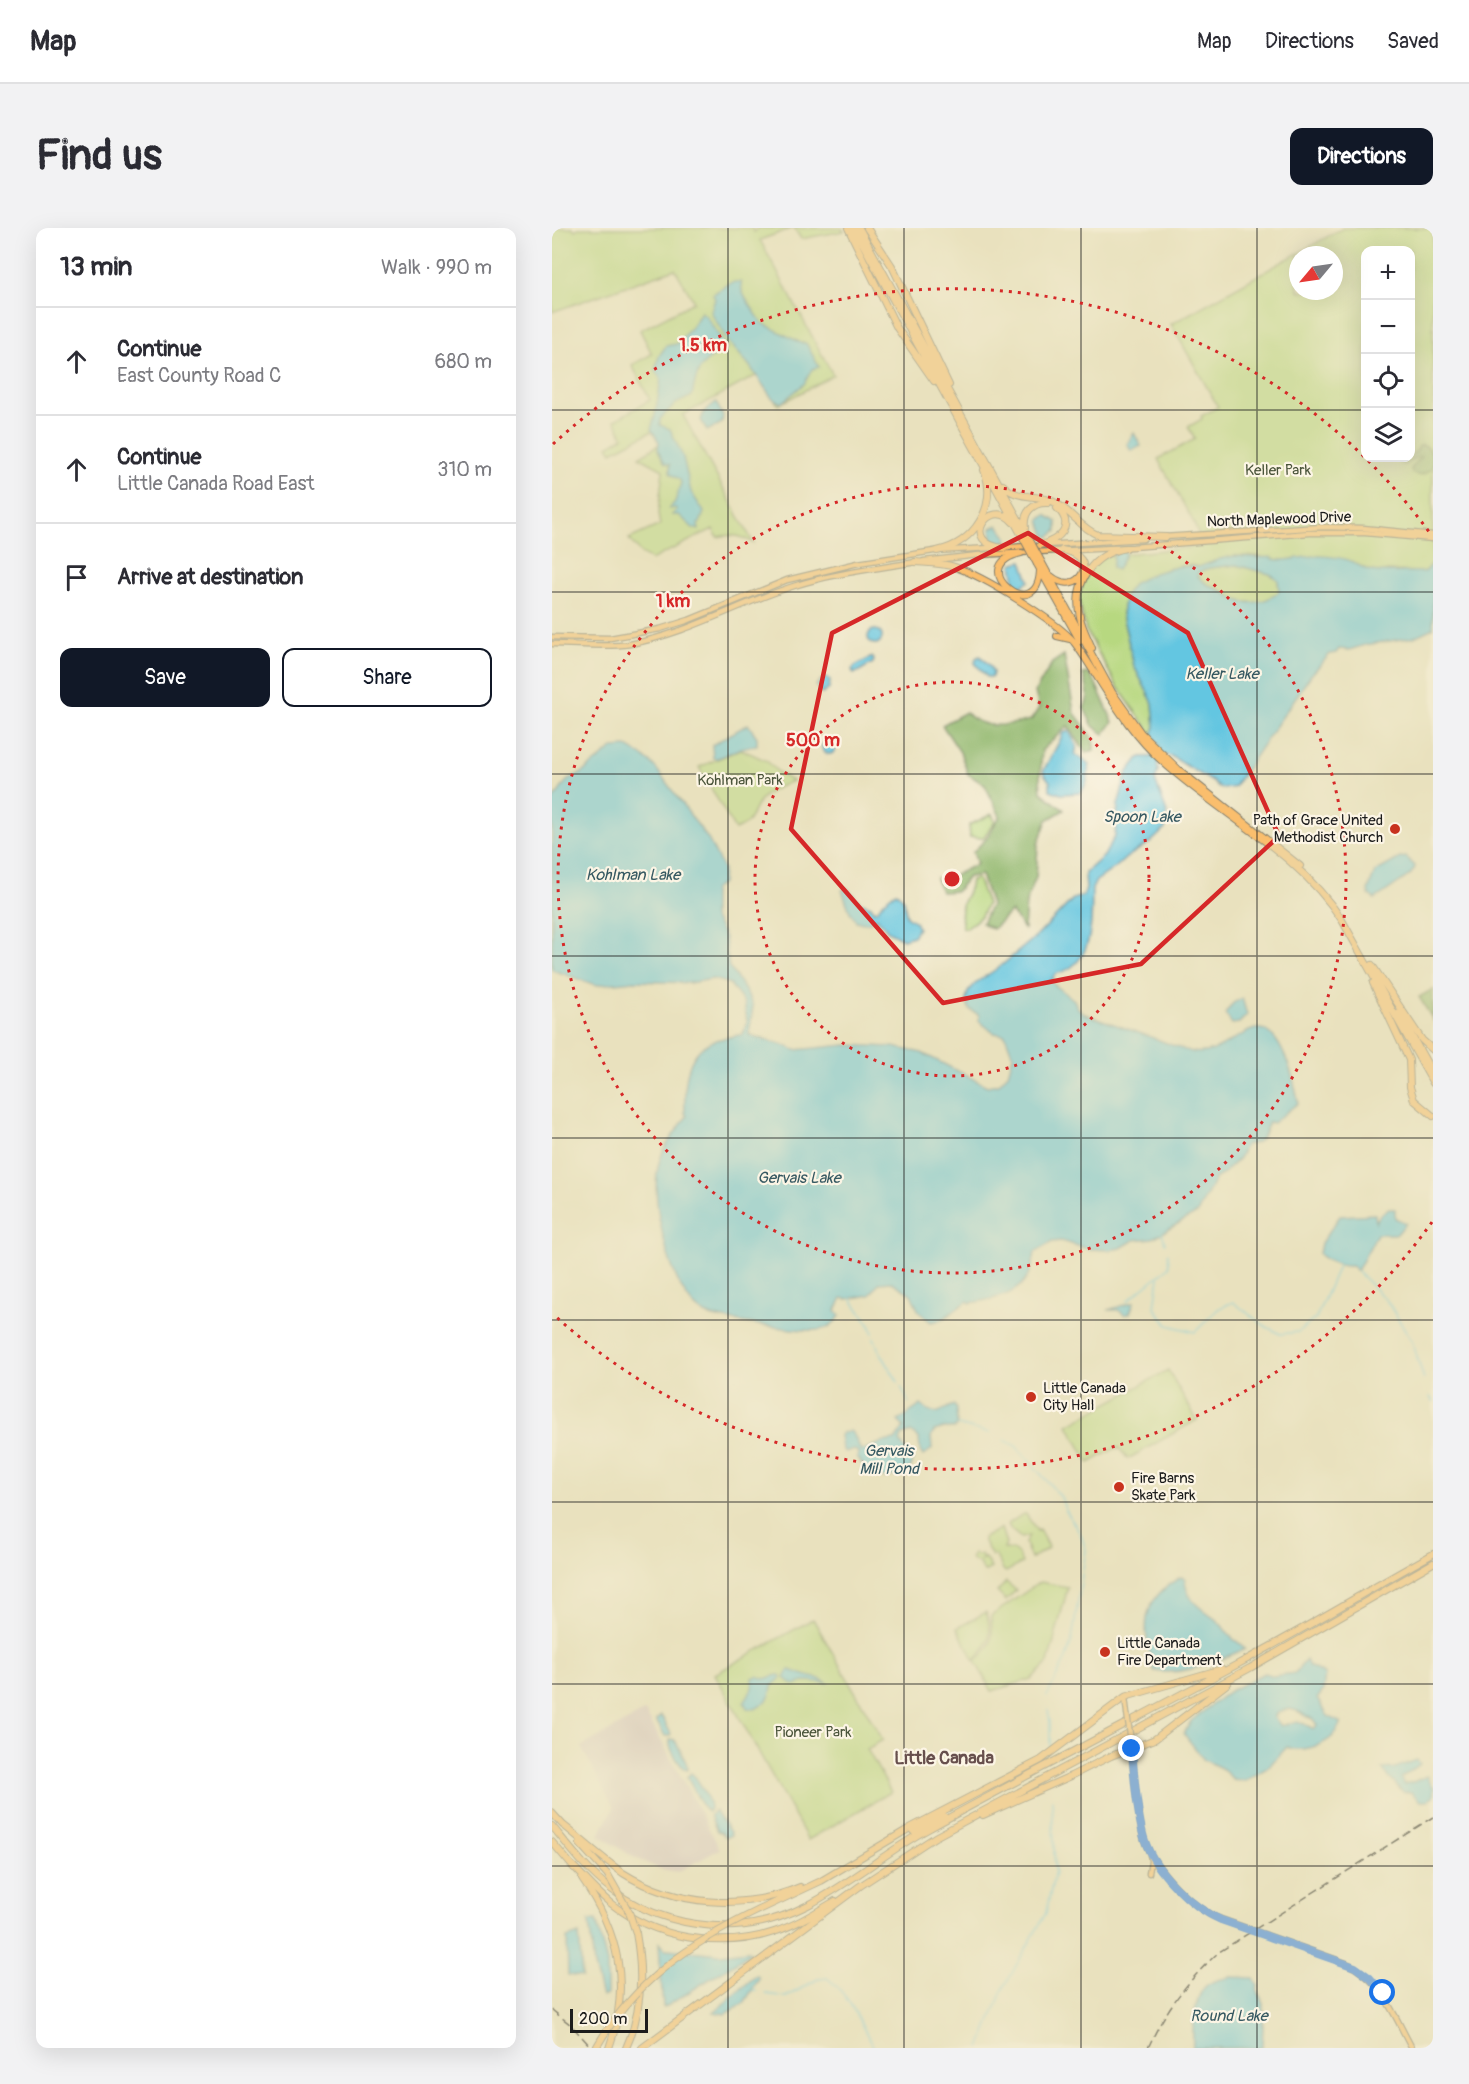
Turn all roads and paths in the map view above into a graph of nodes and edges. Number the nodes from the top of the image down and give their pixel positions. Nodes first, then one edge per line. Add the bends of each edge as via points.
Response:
1 (848, 228) edge
2 (854, 228) edge
3 (859, 228) edge
4 (867, 228) edge
5 (961, 413) junction
6 (969, 437) junction
7 (988, 464) junction
8 (1025, 533) junction
9 (1166, 537) junction
10 (1433, 537) edge
11 (1040, 545) junction
12 (1004, 548) junction
13 (1126, 548) junction
14 (1062, 550) junction
15 (937, 551) junction
16 (1021, 553) junction
17 (915, 562) junction
18 (1041, 566) junction
19 (726, 604) junction
20 (729, 612) junction
21 (1057, 636) dead end
22 (552, 637) edge
23 (1073, 641) junction
24 (552, 644) edge
25 (1112, 692) junction
26 (1118, 710) junction
27 (1152, 748) junction
28 (1167, 762) junction
29 (1352, 939) junction
30 (1372, 965) junction
31 (1433, 1050) edge
32 (1433, 1074) edge
33 (1433, 1083) edge
34 (1433, 1116) edge
35 (1433, 1554) edge
36 (1433, 1563) edge
37 (1240, 1663) junction
38 (1250, 1668) junction
39 (1125, 1697) junction
40 (1132, 1749) junction
41 (1007, 1786) junction
42 (552, 1813) edge
43 (970, 1818) junction
44 (562, 1824) junction
45 (552, 1826) edge
46 (552, 1842) edge
47 (878, 1847) junction
48 (1148, 1849) junction
49 (573, 1866) junction
50 (834, 1873) junction
51 (1149, 1873) dead end
52 (860, 1886) junction
53 (596, 2048) edge
54 (609, 2048) edge
55 (626, 2048) edge
56 (642, 2048) edge
57 (1412, 2048) edge

1 - 6 highway via 897,328
2 - 6 highway
3 - 5 highway
4 - 5 highway via 906,293
5 - 7 highway
6 - 8 highway
6 - 15 highway via 986,476 986,507 980,523 967,537
7 - 8 highway
7 - 9 highway via 1011,492 1055,503 1093,533
8 - 11 highway via 1025,516 1034,506 1047,503 1058,508 1065,521 1062,533 1055,541
8 - 12 highway via 1004,515 987,518 981,526 983,539 992,547
8 - 18 highway, bridge
9 - 10 main road, North Maplewood Drive via 1322,527
9 - 11 main road, North Maplewood Drive
10 - 13 main road, North Maplewood Drive via 1343,532
11 - 12 main road, North Maplewood Drive
12 - 15 main road, North Maplewood Drive
13 - 14 main road, North Maplewood Drive
13 - 25 highway via 1094,562 1078,598 1082,623
14 - 16 main road, North Maplewood Drive
14 - 18 highway via 1082,559 1080,577 1063,583
15 - 19 main road, North Maplewood Drive via 810,574
16 - 17 main road, North Maplewood Drive
16 - 18 highway via 1001,566 1001,580 1008,590 1021,594 1032,591
17 - 20 main road, North Maplewood Drive via 810,581
17 - 23 highway via 940,563 981,578 1051,622
18 - 25 highway
18 - 26 highway
19 - 20 main road
19 - 22 main road, North Maplewood Drive via 647,633 600,638
20 - 24 main road, North Maplewood Drive via 686,629 628,644
21 - 23 highway
23 - 26 highway
25 - 27 highway
26 - 27 highway
27 - 28 highway
28 - 29 highway via 1298,868 1327,899
28 - 30 highway via 1311,876 1344,917
29 - 33 highway
29 - 34 highway via 1409,1060 1414,1100
30 - 31 highway
30 - 32 highway
35 - 37 highway
36 - 38 highway
37 - 39 highway
37 - 41 highway
38 - 40 highway via 1164,1733
38 - 43 highway
39 - 40 main road, bridge
39 - 47 highway via 1049,1755
40 - 43 highway
40 - 48 main road
41 - 45 highway via 915,1836 794,1913 735,1926 672,1919 644,1909 607,1886
41 - 47 highway
42 - 44 highway
43 - 52 highway
44 - 50 highway via 624,1873 675,1896 728,1903 765,1899
44 - 55 highway, bridge via 608,1875 636,1933 641,1993
46 - 49 highway
47 - 50 highway
48 - 51 main road
48 - 57 main road via 1182,1894 1208,1914 1362,1971 1383,1993
49 - 52 highway via 609,1901 641,1921 691,1938 727,1941 761,1936 789,1926
49 - 54 highway via 604,1914 618,1957 619,2011
50 - 53 highway, bridge via 700,1941 661,1970 627,2004
52 - 56 highway

